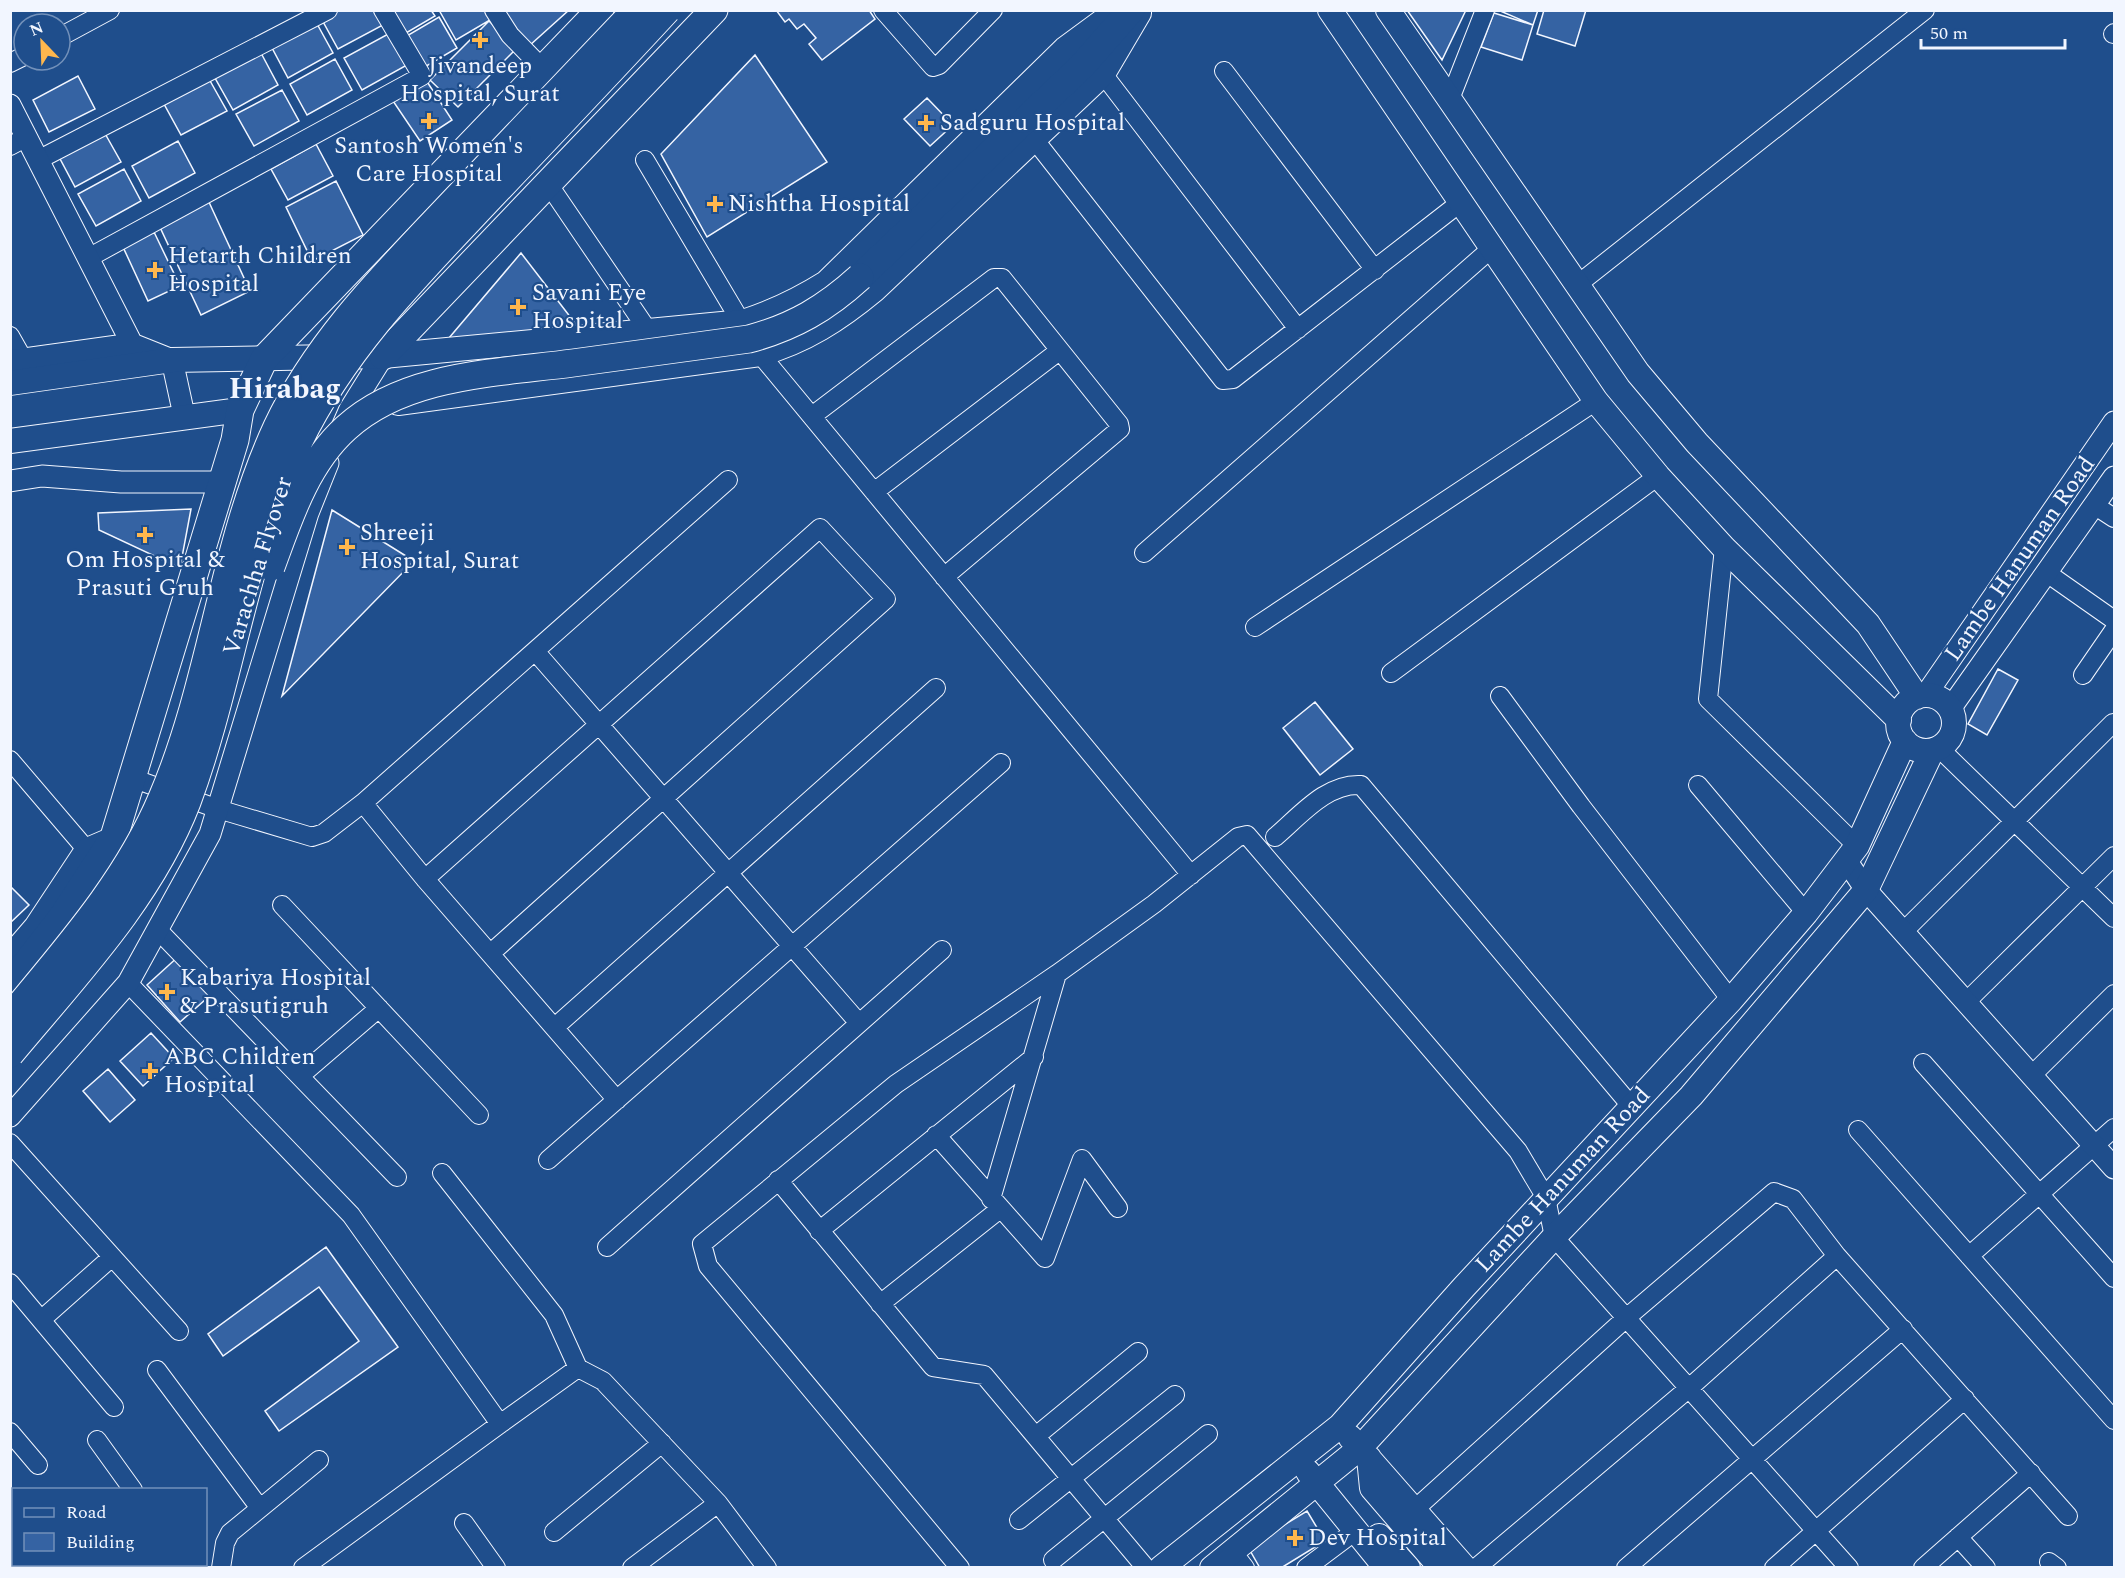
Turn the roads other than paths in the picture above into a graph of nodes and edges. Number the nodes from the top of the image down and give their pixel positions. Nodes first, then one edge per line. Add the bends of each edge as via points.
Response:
1 (110, 10) edge
2 (328, 10) edge
3 (383, 10) edge
4 (494, 10) edge
5 (600, 10) edge
6 (636, 10) edge
7 (667, 10) edge
8 (714, 10) edge
9 (883, 10) edge
10 (993, 10) edge
11 (1118, 10) edge
12 (1131, 10) edge
13 (1140, 10) edge
14 (1330, 10) edge
15 (1388, 10) edge
16 (1485, 10) edge
17 (1925, 10) edge
18 (72, 31) edge
19 (544, 70) junction
20 (1224, 71) dead end
21 (1103, 74) junction
22 (1450, 99) junction
23 (10, 105) edge
24 (1034, 139) junction
25 (19, 141) edge
26 (38, 160) junction
27 (645, 160) dead end
28 (549, 185) junction
29 (1461, 202) junction
30 (1492, 248) junction
31 (90, 258) junction
32 (1375, 270) junction
33 (1577, 285) junction
34 (743, 322) junction
35 (1298, 329) junction
36 (649, 332) junction
37 (10, 336) edge
38 (132, 344) junction
39 (1059, 351) junction
40 (760, 354) junction
41 (383, 357) junction
42 (264, 359) junction
43 (16, 360) edge
44 (172, 360) junction
45 (10, 383) edge
46 (1596, 401) junction
47 (350, 409) junction
48 (240, 410) junction
49 (184, 415) junction
50 (812, 416) junction
51 (2115, 422) edge
52 (10, 441) edge
53 (1658, 476) junction
54 (2115, 477) edge
55 (728, 480) dead end
56 (10, 481) edge
57 (221, 482) junction
58 (874, 492) junction
59 (2094, 505) junction
60 (2115, 518) edge
61 (1724, 548) junction
62 (1144, 553) dead end
63 (2047, 573) junction
64 (944, 577) junction
65 (2115, 620) edge
66 (1255, 627) dead end
67 (2115, 630) edge
68 (535, 651) junction
69 (1391, 673) dead end
70 (2083, 675) dead end
71 (936, 688) dead end
72 (1500, 696) dead end
73 (1921, 696) junction
74 (1950, 709) junction
75 (2113, 723) edge
76 (600, 725) junction
77 (212, 728) junction
78 (1902, 731) junction
79 (1936, 749) junction
80 (10, 760) edge
81 (1001, 763) dead end
82 (132, 778) junction
83 (1698, 785) dead end
84 (664, 798) junction
85 (363, 804) junction
86 (218, 809) junction
87 (2014, 821) junction
88 (114, 837) junction
89 (1275, 837) dead end
90 (87, 849) junction
91 (1852, 853) junction
92 (2115, 856) edge
93 (729, 874) junction
94 (1191, 875) junction
95 (425, 879) junction
96 (2083, 888) junction
97 (1866, 890) junction
98 (282, 905) dead end
99 (1806, 913) junction
100 (2115, 918) edge
101 (157, 929) junction
102 (1903, 932) junction
103 (791, 947) junction
104 (942, 950) dead end
105 (491, 953) junction
106 (15, 969) edge
107 (1057, 974) junction
108 (128, 983) junction
109 (2115, 994) edge
110 (1731, 1000) junction
111 (1966, 1002) junction
112 (379, 1008) junction
113 (10, 1017) edge
114 (858, 1022) junction
115 (555, 1027) junction
116 (10, 1054) edge
117 (1034, 1057) junction
118 (1923, 1063) dead end
119 (300, 1076) junction
120 (2031, 1076) junction
121 (617, 1100) junction
122 (1632, 1107) junction
123 (479, 1115) dead end
124 (10, 1116) edge
125 (2115, 1128) edge
126 (1858, 1130) dead end
127 (936, 1135) junction
128 (10, 1143) edge
129 (2095, 1148) junction
130 (548, 1160) dead end
131 (2115, 1168) edge
132 (442, 1173) dead end
133 (397, 1177) dead end
134 (778, 1180) junction
135 (2040, 1194) junction
136 (1546, 1198) junction
137 (995, 1204) junction
138 (1118, 1208) dead end
139 (819, 1231) junction
140 (1554, 1237) junction
141 (607, 1247) dead end
142 (1837, 1256) junction
143 (1969, 1256) junction
144 (112, 1257) junction
145 (2115, 1278) edge
146 (10, 1283) edge
147 (880, 1304) junction
148 (1625, 1319) junction
149 (41, 1320) junction
150 (1903, 1329) junction
151 (179, 1331) dead end
152 (1138, 1352) dead end
153 (578, 1368) junction
154 (158, 1370) dead end
155 (1688, 1389) junction
156 (1175, 1395) dead end
157 (1965, 1399) junction
158 (114, 1407) dead end
159 (2115, 1420) edge
160 (500, 1424) junction
161 (1340, 1426) junction
162 (10, 1432) edge
163 (1208, 1434) dead end
164 (1036, 1436) junction
165 (97, 1440) dead end
166 (662, 1443) junction
167 (1364, 1453) junction
168 (319, 1460) dead end
169 (1299, 1460) junction
170 (1753, 1461) junction
171 (38, 1465) dead end
172 (2031, 1473) junction
173 (1073, 1478) junction
174 (1317, 1484) junction
175 (133, 1488) edge
176 (718, 1503) junction
177 (1332, 1503) junction
178 (259, 1507) junction
179 (1414, 1510) junction
180 (1104, 1516) junction
181 (2068, 1516) dead end
182 (1018, 1520) dead end
183 (464, 1523) dead end
184 (1817, 1531) junction
185 (554, 1532) dead end
186 (1354, 1532) junction
187 (1958, 1537) junction
188 (1239, 1559) edge
189 (1053, 1560) dead end
190 (759, 1565) edge
191 (221, 1568) edge
192 (303, 1568) edge
193 (496, 1568) edge
194 (632, 1568) edge
195 (960, 1568) edge
196 (1146, 1568) edge
197 (1161, 1568) edge
198 (1212, 1568) edge
199 (1306, 1568) edge
200 (1386, 1568) edge
201 (1408, 1568) edge
202 (1441, 1568) edge
203 (1465, 1568) edge
204 (1476, 1568) edge
205 (1626, 1568) edge
206 (1774, 1568) edge
207 (1849, 1568) edge
208 (1923, 1568) edge
209 (1986, 1568) edge

1 - 18 street
2 - 26 street
3 - 31 street via 422,76
4 - 19 street via 510,34
5 - 19 main road
6 - 113 main road, Varachha Flyover, bridge via 400,258 348,317 304,377 277,427 250,492 186,729 162,798 124,872
7 - 77 main road, Varachha Flyover, bridge via 420,272 366,333 328,387 274,497
8 - 28 main road
9 - 10 street via 933,67
11 - 34 main road via 1065,49 825,283 797,301
12 - 77 main road, bridge via 1082,66 860,277 806,319 749,339 460,378 393,397 346,428 310,474 282,537
13 - 21 main road
14 - 29 main road
15 - 22 main road
16 - 22 street
17 - 33 street
19 - 42 main road
20 - 32 street
21 - 24 main road
21 - 35 street
22 - 33 main road
23 - 25 street
24 - 35 street via 1223,380 1233,379
24 - 40 main road via 842,316 786,347
25 - 26 street
26 - 31 street
27 - 34 street
28 - 36 street
28 - 41 main road
29 - 30 main road
29 - 32 street
30 - 46 main road
30 - 62 street
31 - 38 street
32 - 35 street
33 - 73 main road via 1638,373 1696,443 1868,624
34 - 36 main road
34 - 40 street
36 - 41 main road
37 - 43 street
38 - 43 street
38 - 44 street
39 - 50 street via 1002,278 996,277
39 - 58 street
39 - 64 street via 1120,429
40 - 47 main road
40 - 50 street
41 - 42 main road
41 - 47 street
42 - 44 main road
42 - 48 main road
44 - 45 main road
44 - 49 street
46 - 53 main road
46 - 66 street
47 - 86 street via 308,513
48 - 49 main road
48 - 57 main road
49 - 52 main road
50 - 58 street
51 - 73 street, Lambe Hanuman Road
53 - 61 main road
53 - 69 street
54 - 59 street, Lambe Hanuman Road
55 - 68 street
56 - 57 street via 42,476 121,482
57 - 82 main road
58 - 64 street
59 - 60 street
59 - 63 street, Lambe Hanuman Road
61 - 78 main road
61 - 91 street via 1708,699
63 - 65 street
63 - 74 street, Lambe Hanuman Road
64 - 94 street
67 - 70 street
68 - 76 street
68 - 85 street
71 - 93 street
72 - 110 street
73 - 74 main road via 1940,699
73 - 78 main road via 1904,706
74 - 79 main road via 1953,731
75 - 87 street
76 - 84 street
76 - 84 street via 820,528 886,599
76 - 95 street
77 - 116 main road, Varachha Flyover, bridge via 186,805 147,883
78 - 79 main road via 1917,750
78 - 91 main road, Lambe Hanuman Road
79 - 87 street
79 - 97 main road, Lambe Hanuman Road
80 - 90 street
81 - 103 street
82 - 86 street
82 - 88 main road
83 - 99 street
84 - 93 street
84 - 105 street
85 - 86 street via 324,833 312,837
85 - 95 street
86 - 101 street via 210,834
87 - 96 street
87 - 102 street
88 - 90 street
88 - 106 main road via 62,917
89 - 122 street via 1328,792 1349,784 1361,785
90 - 106 street via 36,926
91 - 97 street
91 - 99 main road, Lambe Hanuman Road
92 - 96 street
93 - 103 street
93 - 115 street
94 - 107 street
94 - 136 street via 1238,837 1247,835 1518,1151
95 - 105 street
96 - 100 street
96 - 111 street
97 - 102 street
97 - 140 main road, Lambe Hanuman Road via 1691,1096
98 - 112 street
99 - 110 main road, Lambe Hanuman Road
101 - 108 street
101 - 119 street
102 - 111 street
103 - 114 street
103 - 121 street
104 - 114 street
105 - 115 street
107 - 117 street
107 - 134 street via 896,1084
108 - 124 street
108 - 160 street via 351,1215
109 - 120 street
110 - 122 main road, Lambe Hanuman Road
111 - 120 street
112 - 119 street
112 - 123 street
114 - 141 street
115 - 121 street
117 - 127 street
117 - 137 street
118 - 135 street
119 - 133 street
120 - 129 street
121 - 130 street
122 - 136 main road, Lambe Hanuman Road
125 - 129 street
126 - 143 street
127 - 137 street
127 - 139 street
128 - 144 street
129 - 131 street
129 - 135 street
132 - 153 street via 554,1315
134 - 139 street
134 - 195 street via 702,1244 706,1262
135 - 143 street
135 - 145 street
136 - 140 street
136 - 161 main road, Lambe Hanuman Road
137 - 138 street via 1045,1258 1082,1159
137 - 147 street
139 - 147 street
140 - 148 street
140 - 167 main road, Lambe Hanuman Road
142 - 148 street via 1793,1199 1774,1192
142 - 150 street
142 - 155 street
143 - 159 street
144 - 149 street
144 - 151 street
146 - 149 street
147 - 164 street via 933,1367 984,1375
148 - 155 street
148 - 179 street
149 - 158 street
150 - 157 street
150 - 170 street
152 - 164 street
153 - 160 street
153 - 166 street via 603,1381
154 - 178 street
155 - 170 street
155 - 204 street
156 - 173 street
157 - 172 street
157 - 184 street
160 - 192 street
161 - 167 main road
161 - 169 main road, Lambe Hanuman Road
162 - 171 street
163 - 180 street
164 - 173 street
165 - 175 street
166 - 176 street
166 - 185 street
167 - 174 main road, Lambe Hanuman Road
167 - 179 main road
167 - 202 main road via 1372,1488
168 - 178 street
169 - 174 main road
169 - 197 main road, Lambe Hanuman Road
170 - 184 street
170 - 205 street
172 - 181 street
172 - 187 street
173 - 180 street
173 - 182 street
174 - 177 main road
174 - 188 main road, Lambe Hanuman Road
176 - 190 street
176 - 194 street
177 - 186 main road
177 - 201 main road via 1353,1508
178 - 191 street via 226,1538
179 - 203 main road
180 - 189 street
180 - 196 street
183 - 193 street
184 - 206 street
184 - 207 street
186 - 199 street
186 - 200 main road
187 - 208 street
187 - 209 street
188 - 198 main road, Lambe Hanuman Road

